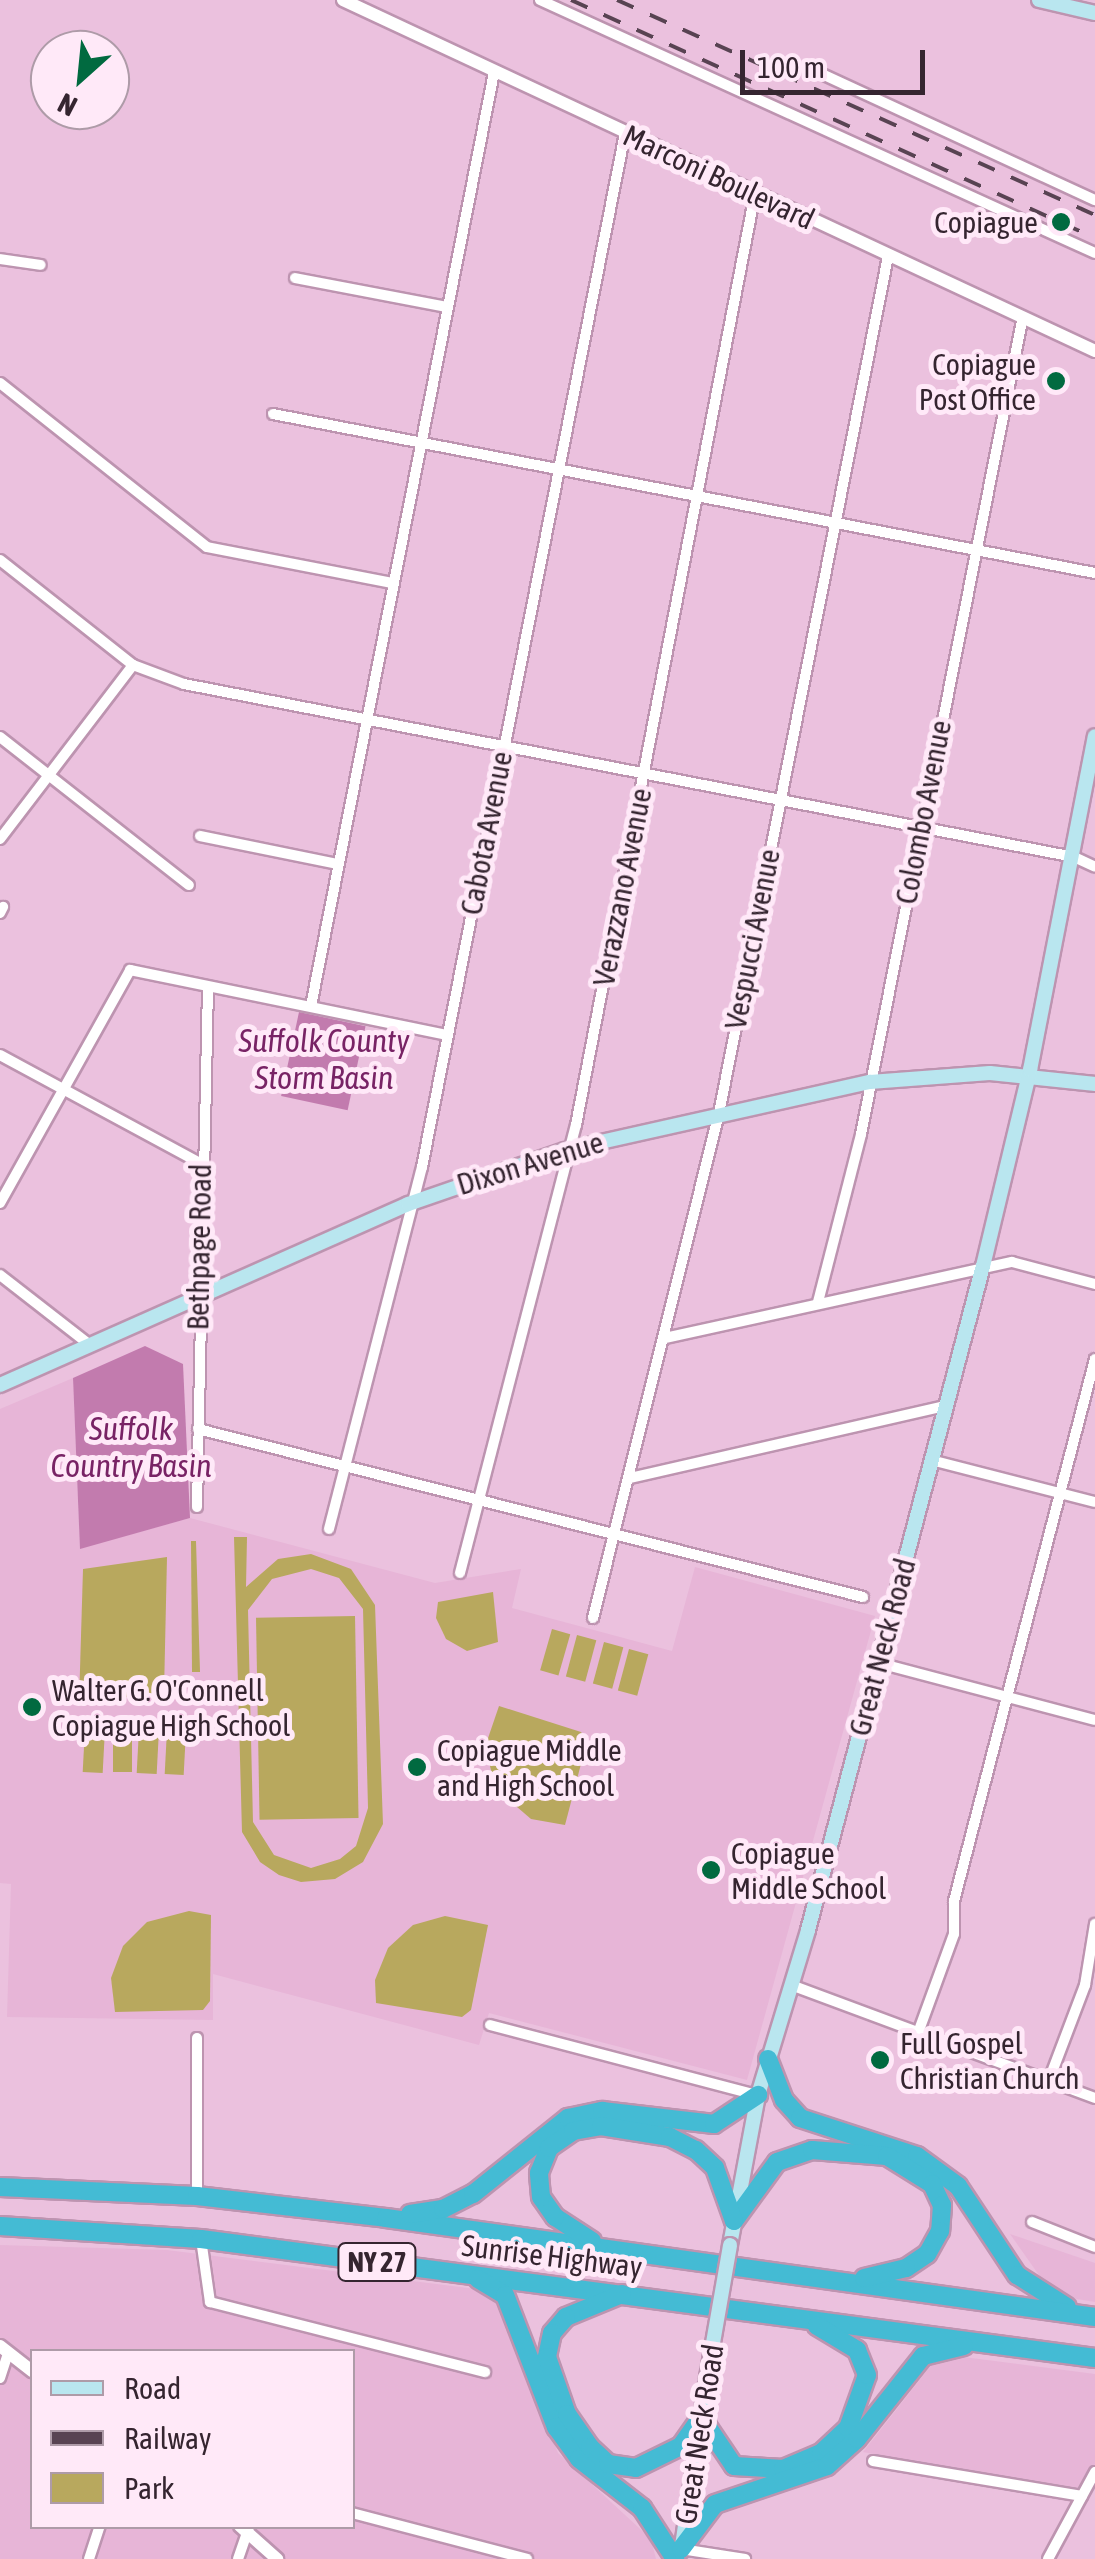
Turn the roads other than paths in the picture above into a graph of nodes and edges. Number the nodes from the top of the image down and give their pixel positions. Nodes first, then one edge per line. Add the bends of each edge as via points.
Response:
1 (343, 0) edge
2 (540, 0) edge
3 (1040, 0) edge
4 (1095, 13) edge
5 (809, 68) dead end
6 (494, 72) junction
7 (625, 134) junction
8 (755, 194) junction
9 (1095, 200) edge
10 (1095, 254) edge
11 (888, 256) junction
12 (0, 259) edge
13 (41, 264) dead end
14 (295, 278) dead end
15 (448, 308) junction
16 (1022, 321) junction
17 (1095, 352) edge
18 (0, 383) edge
19 (273, 414) dead end
20 (421, 444) junction
21 (559, 472) junction
22 (700, 498) junction
23 (835, 525) junction
24 (977, 552) junction
25 (0, 560) edge
26 (1095, 573) edge
27 (394, 584) junction
28 (133, 665) junction
29 (366, 722) junction
30 (1095, 736) edge
31 (0, 737) edge
32 (503, 747) junction
33 (644, 773) junction
34 (48, 775) junction
35 (778, 801) junction
36 (918, 827) junction
37 (200, 836) dead end
38 (0, 839) edge
39 (1074, 857) junction
40 (338, 864) junction
41 (1095, 867) edge
42 (189, 886) dead end
43 (208, 987) junction
44 (311, 1006) junction
45 (446, 1035) junction
46 (0, 1054) edge
47 (1028, 1076) junction
48 (870, 1082) junction
49 (1095, 1084) edge
50 (63, 1089) junction
51 (720, 1113) junction
52 (565, 1150) junction
53 (200, 1163) junction
54 (0, 1202) edge
55 (408, 1204) junction
56 (983, 1266) junction
57 (0, 1275) edge
58 (1095, 1284) edge
59 (198, 1293) junction
60 (818, 1302) junction
61 (666, 1338) junction
62 (86, 1342) junction
63 (1095, 1359) edge
64 (0, 1385) edge
65 (946, 1406) junction
66 (198, 1429) junction
67 (931, 1460) junction
68 (343, 1466) junction
69 (630, 1478) junction
70 (1060, 1493) junction
71 (475, 1500) junction
72 (1095, 1502) edge
73 (197, 1507) dead end
74 (329, 1529) dead end
75 (615, 1535) junction
76 (460, 1573) dead end
77 (863, 1598) dead end
78 (593, 1618) dead end
79 (879, 1663) junction
80 (1007, 1696) junction
81 (1095, 1720) edge
82 (1095, 1924) edge
83 (792, 1986) junction
84 (490, 2025) dead end
85 (918, 2033) junction
86 (198, 2038) dead end
87 (768, 2059) junction
88 (1049, 2080) junction
89 (758, 2096) junction
90 (1095, 2098) edge
91 (0, 2187) edge
92 (197, 2196) junction
93 (386, 2218) junction
94 (734, 2221) junction
95 (1032, 2222) dead end
96 (0, 2226) edge
97 (201, 2239) junction
98 (599, 2245) junction
99 (1095, 2247) edge
100 (458, 2272) junction
101 (844, 2281) junction
102 (628, 2292) junction
103 (1090, 2316) edge
104 (798, 2318) junction
105 (990, 2343) junction
106 (4, 2349) edge
107 (1095, 2358) edge
108 (30, 2369) edge
109 (485, 2372) dead end
110 (0, 2378) edge
111 (702, 2417) junction
112 (873, 2460) dead end
113 (1095, 2472) edge
114 (1082, 2496) junction
115 (355, 2513) edge
116 (99, 2529) edge
117 (245, 2529) edge
118 (246, 2529) edge
119 (679, 2556) edge
120 (521, 2558) edge
121 (89, 2559) edge
122 (238, 2559) edge
123 (277, 2559) edge
124 (745, 2559) edge
125 (1048, 2559) edge

1 - 6 street, Marconi Boulevard
2 - 10 street
3 - 4 main road
5 - 9 street
6 - 7 street, Marconi Boulevard
6 - 15 street
7 - 8 street, Marconi Boulevard
7 - 21 street, Cabota Avenue
8 - 11 street, Marconi Boulevard
8 - 22 street, Verazzano Avenue
11 - 16 street, Marconi Boulevard
11 - 23 street, Vespucci Avenue
12 - 13 street
14 - 15 street
15 - 20 street
16 - 17 street, Marconi Boulevard
16 - 24 street, Colombo Avenue
18 - 27 street via 208,547
19 - 20 street
20 - 21 street
20 - 27 street
21 - 22 street
21 - 32 street, Cabota Avenue
22 - 23 street
22 - 33 street, Verazzano Avenue
23 - 24 street
23 - 35 street, Vespucci Avenue
24 - 26 street
24 - 36 street, Colombo Avenue
25 - 28 street
27 - 29 street
28 - 29 street via 184,684
28 - 34 street
29 - 32 street
29 - 40 street
30 - 39 main road, Great Neck Road
31 - 34 street
32 - 33 street
32 - 45 street, Cabota Avenue
33 - 35 street
33 - 52 street, Verazzano Avenue via 576,1125
34 - 38 street
34 - 42 street
35 - 36 street
35 - 51 street, Vespucci Avenue
36 - 39 street
36 - 48 street, Colombo Avenue
37 - 40 street
39 - 41 street
39 - 47 main road, Great Neck Road
40 - 44 street
43 - 44 street
43 - 50 street via 130,970
43 - 53 street, Bethpage Road
44 - 45 street
45 - 55 street, Cabota Avenue via 422,1167
46 - 50 street
47 - 48 main road, Dixon Avenue
47 - 49 main road, Dixon Avenue
47 - 56 main road, Great Neck Road
48 - 51 main road, Dixon Avenue
48 - 60 street, Colombo Avenue
50 - 53 street
50 - 54 street
51 - 52 main road, Dixon Avenue
51 - 61 street, Vespucci Avenue
52 - 55 main road, Dixon Avenue
52 - 71 street, Verazzano Avenue
53 - 59 street, Bethpage Road
55 - 59 main road, Dixon Avenue
55 - 68 street, Cabota Avenue
56 - 58 street via 1012,1262
56 - 60 street
56 - 65 main road, Great Neck Road
57 - 62 street
59 - 62 main road, Dixon Avenue
59 - 66 street, Bethpage Road
60 - 61 street
61 - 69 street, Vespucci Avenue
62 - 64 main road, Dixon Avenue
63 - 70 street
65 - 67 main road, Great Neck Road
65 - 69 street
66 - 68 street
66 - 73 street, Bethpage Road
67 - 70 street
67 - 79 main road, Great Neck Road
68 - 71 street
68 - 74 street, Cabota Avenue
69 - 75 street, Vespucci Avenue
70 - 72 street
70 - 80 street
71 - 75 street
71 - 76 street, Verazzano Avenue
75 - 77 street
75 - 78 street, Vespucci Avenue
79 - 80 street
79 - 83 main road, Great Neck Road
80 - 81 street
80 - 85 street via 954,1901 954,1934
82 - 88 street via 1085,1985
83 - 85 street
83 - 87 main road, Great Neck Road
84 - 89 street
85 - 88 street
86 - 92 street
87 - 89 main road, Great Neck Road
87 - 103 highway via 784,2100 800,2118 918,2156 958,2186 1030,2288
88 - 90 street
89 - 93 highway via 714,2124 602,2111 568,2118 473,2194 443,2209
89 - 94 main road, Great Neck Road
91 - 92 highway, Sunrise Highway / NY 27
92 - 93 highway, Sunrise Highway / NY 27
93 - 98 highway, Sunrise Highway / NY 27
94 - 98 highway via 716,2168 696,2150 670,2137 601,2126 573,2131 550,2148 538,2173 541,2197 555,2217
94 - 101 highway via 777,2162 812,2150 854,2148 914,2168 942,2205 940,2231 927,2254 891,2274
94 - 111 main road, Great Neck Road, bridge
95 - 99 street
96 - 97 highway, Sunrise Highway / NY 27
97 - 100 highway, Sunrise Highway / NY 27
97 - 109 street via 210,2302
98 - 101 highway, Sunrise Highway / NY 27
100 - 102 highway, Sunrise Highway / NY 27
100 - 119 highway via 505,2295 556,2427 607,2486 660,2528
101 - 103 highway, Sunrise Highway / NY 27
102 - 104 highway, Sunrise Highway / NY 27
102 - 111 highway via 566,2317 552,2333 548,2357 567,2414 608,2464 636,2468 681,2446
104 - 105 highway, Sunrise Highway / NY 27
104 - 111 highway via 857,2350 866,2374 848,2428 821,2453 755,2472 734,2466
105 - 107 highway, Sunrise Highway / NY 27
105 - 119 highway via 923,2356 827,2466 715,2504
106 - 108 street
106 - 110 street
111 - 119 main road, Great Neck Road
112 - 114 street
113 - 114 street
114 - 125 street
115 - 120 street
116 - 121 street
117 - 122 street
118 - 123 street
119 - 124 street

